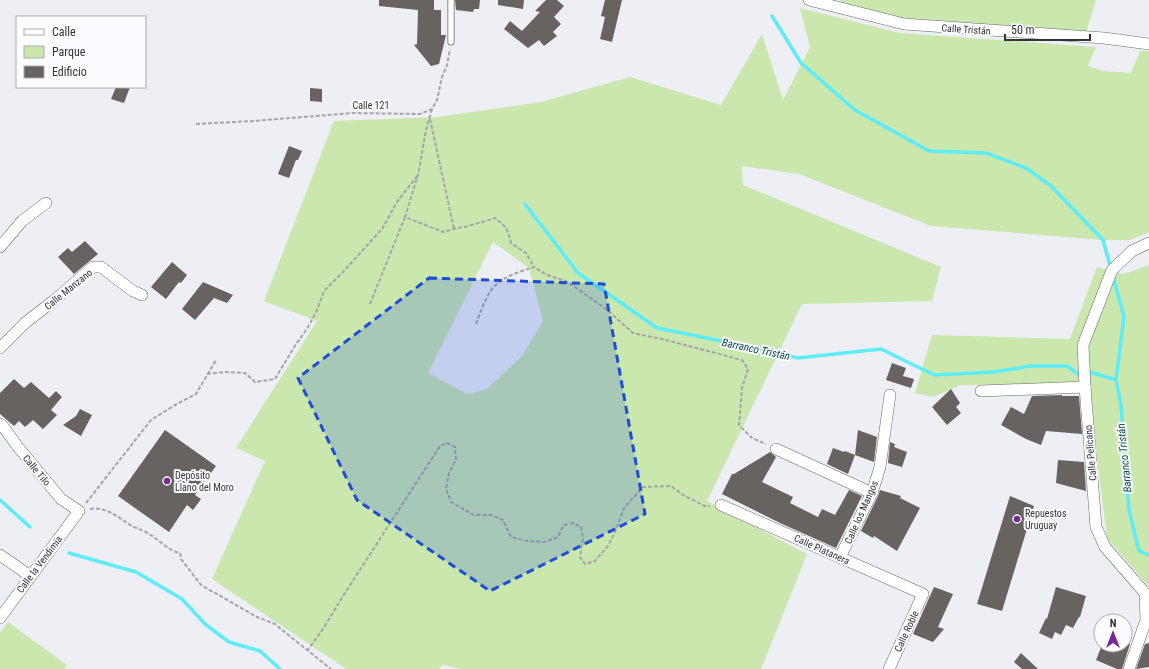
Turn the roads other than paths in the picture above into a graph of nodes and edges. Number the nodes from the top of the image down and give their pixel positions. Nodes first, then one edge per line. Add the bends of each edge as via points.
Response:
1 (451, 0) edge
2 (809, 0) edge
3 (451, 42) road end
4 (1149, 44) edge
5 (46, 203) dead end
6 (1149, 243) edge
7 (0, 247) edge
8 (142, 294) dead end
9 (0, 348) edge
10 (1085, 387) junction
11 (980, 391) dead end
12 (890, 395) dead end
13 (0, 424) edge
14 (776, 449) road end
15 (872, 493) junction
16 (721, 504) road end
17 (79, 511) joint
18 (0, 555) edge
19 (840, 557) junction
20 (30, 576) junction
21 (923, 594) joint
22 (0, 618) edge
23 (889, 669) edge
24 (1129, 669) edge

1 - 3 lane
2 - 4 street, Calle Tristán via 904,24 1104,38
5 - 7 street via 22,221
6 - 10 street, Calle Pelícano via 1132,251 1112,270 1083,345
8 - 9 street, Calle Manzano via 133,291 101,267 93,267
10 - 11 street
10 - 24 street, Calle Pelícano via 1096,527 1105,547 1145,593 1146,620
12 - 15 street, Calle los Mangos via 880,467
13 - 17 street, Calle Tilo via 61,499
14 - 15 street
15 - 19 street, Calle los Mangos
16 - 19 street, Calle Platanera
17 - 20 street, Calle la Vendimia
18 - 20 street
19 - 21 street, Calle Platanera
20 - 22 street, Calle la Vendimia
21 - 23 street, Calle Roble

